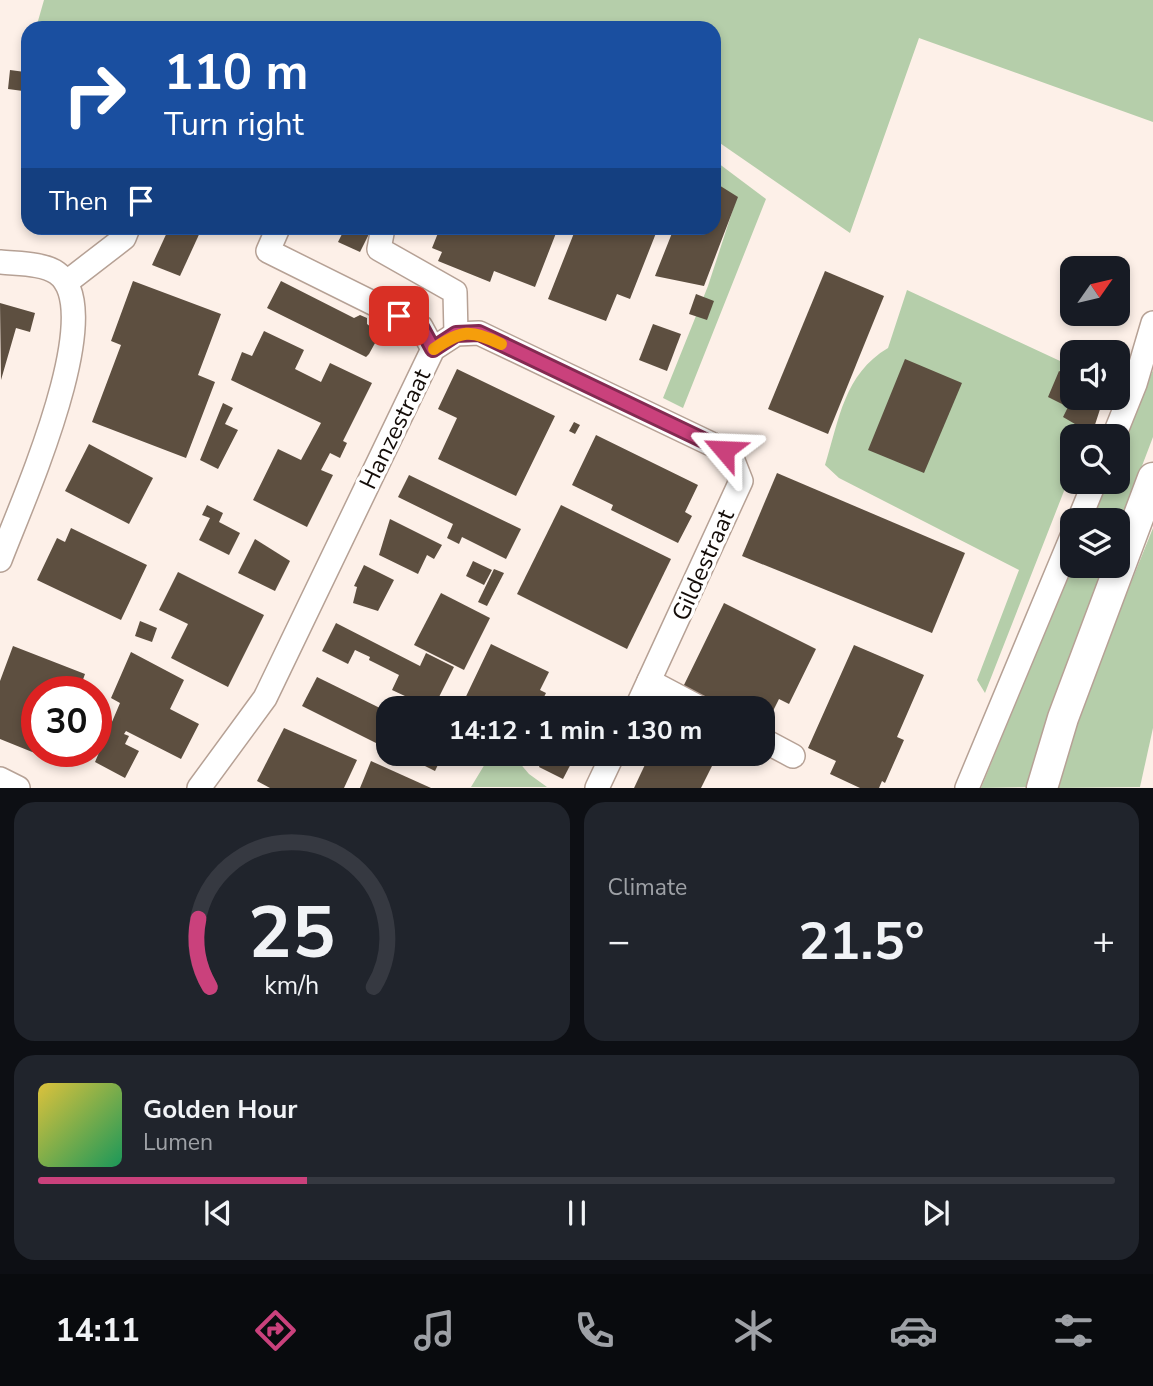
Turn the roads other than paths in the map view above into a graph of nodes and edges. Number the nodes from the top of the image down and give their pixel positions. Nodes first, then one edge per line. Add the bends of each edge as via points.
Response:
1 (125, 235) edge
2 (275, 235) edge
3 (382, 235) edge
4 (0, 262) edge
5 (67, 282) junction
6 (1153, 323) edge
7 (456, 334) junction
8 (433, 349) junction
9 (1119, 424) edge
10 (1153, 478) edge
11 (0, 559) edge
12 (1060, 565) edge
13 (649, 681) junction
14 (642, 696) edge
15 (677, 696) edge
16 (775, 746) edge
17 (793, 756) dead end
18 (608, 766) edge
19 (0, 779) edge
20 (18, 788) edge
21 (199, 788) edge
22 (597, 788) edge
23 (967, 788) edge
24 (1042, 788) edge

1 - 5 street
2 - 8 street via 268,251 421,327
3 - 7 street via 379,249 456,292
4 - 5 street via 44,268
5 - 11 street via 75,309 63,393
6 - 9 street
7 - 8 street, Hanzestraat
7 - 13 street, Gildestraat via 479,333 730,453 741,481
8 - 21 street, Hanzestraat via 265,698
10 - 24 main road via 1062,718
12 - 23 street
13 - 14 street, Gildestraat
13 - 15 street
16 - 17 street
18 - 22 street
19 - 20 street

